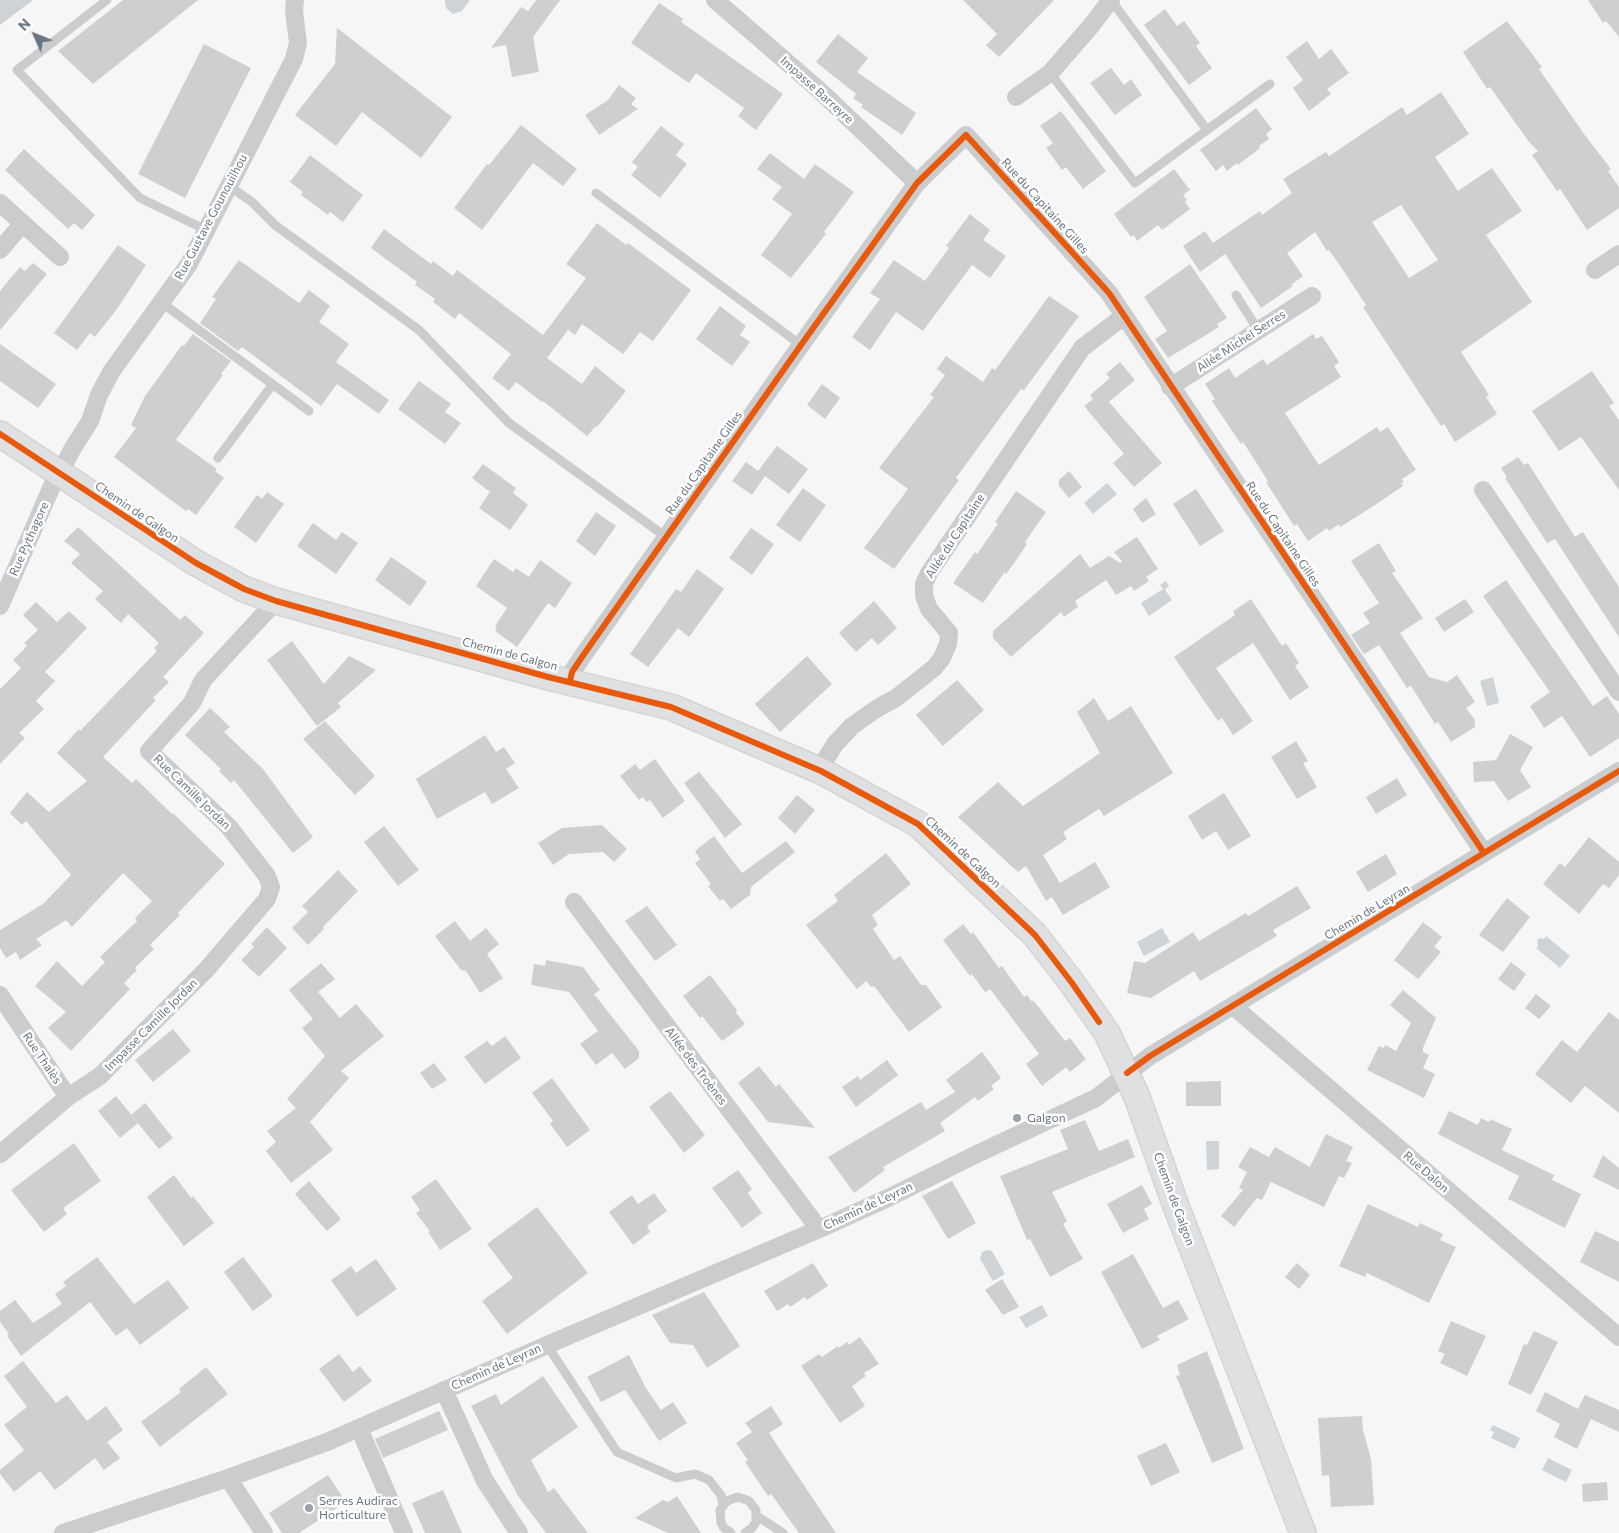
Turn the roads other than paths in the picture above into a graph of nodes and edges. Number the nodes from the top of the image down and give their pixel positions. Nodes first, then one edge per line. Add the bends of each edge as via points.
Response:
1 (107, 0) edge
2 (295, 0) edge
3 (715, 0) edge
4 (1111, 0) edge
5 (1050, 73) junction
6 (1270, 84) dead end
7 (1016, 97) dead end
8 (1208, 130) junction
9 (917, 183) junction
10 (229, 186) junction
11 (596, 193) dead end
12 (0, 203) edge
13 (23, 222) junction
14 (206, 230) junction
15 (0, 250) edge
16 (1619, 254) edge
17 (60, 257) dead end
18 (1595, 270) dead end
19 (1236, 296) dead end
20 (1312, 296) dead end
21 (162, 303) junction
22 (1124, 316) junction
23 (1258, 330) junction
24 (801, 345) junction
25 (273, 384) junction
26 (1170, 386) junction
27 (309, 411) dead end
28 (0, 434) edge
29 (218, 458) dead end
30 (59, 473) junction
31 (1483, 490) dead end
32 (666, 537) junction
33 (276, 601) junction
34 (0, 606) edge
35 (570, 681) junction
36 (1619, 692) edge
37 (821, 771) junction
38 (1619, 771) edge
39 (1484, 853) junction
40 (574, 902) dead end
41 (227, 945) joint
42 (0, 994) edge
43 (1233, 1006) junction
44 (1127, 1073) junction
45 (68, 1097) junction
46 (0, 1154) edge
47 (819, 1229) junction
48 (1619, 1337) edge
49 (547, 1344) junction
50 (444, 1390) junction
51 (358, 1428) junction
52 (228, 1478) junction
53 (723, 1505) junction
54 (757, 1516) junction
55 (63, 1533) edge
56 (264, 1533) edge
57 (404, 1533) edge
58 (519, 1533) edge
59 (730, 1533) edge
60 (745, 1533) edge
61 (783, 1533) edge
62 (1303, 1533) edge

1 - 14 lane via 17,70 140,198
2 - 10 street, Rue Gustave Gounouilhou via 298,43 294,59
3 - 9 street, Impasse Barreyre via 818,89
4 - 5 street
4 - 8 lane
5 - 7 street
5 - 8 lane via 1135,183
6 - 8 lane
9 - 22 street, Rue du Capitaine Gilles via 966,135 1109,293
9 - 24 street, Rue du Capitaine Gilles
10 - 14 street, Rue Gustave Gounouilhou
10 - 32 lane via 276,225 419,330 509,423
11 - 24 lane
12 - 13 street
13 - 15 street
13 - 17 street
14 - 21 street, Rue Gustave Gounouilhou via 189,264
16 - 18 street
19 - 23 lane
20 - 23 street, Allée Michel Serres
21 - 25 lane
21 - 30 street, Rue Gustave Gounouilhou via 111,372 90,421
22 - 26 street, Rue du Capitaine Gilles
22 - 37 street, Allée du Capitaine via 1082,348 929,573 924,584 928,609 949,633 942,658 896,698 852,726 835,744
23 - 26 street, Allée Michel Serres
24 - 32 street, Rue du Capitaine Gilles
25 - 27 lane
25 - 29 lane
26 - 39 street, Rue du Capitaine Gilles
28 - 30 main road, Chemin de Galgon
30 - 33 main road, Chemin de Galgon via 196,563 244,589
30 - 34 street, Rue Pythagore
31 - 36 street
32 - 35 street, Rue du Capitaine Gilles via 582,657
33 - 35 main road, Chemin de Galgon
33 - 41 street, Rue Camille Jordan via 203,680 192,703 149,751 229,826 267,876 271,887 267,899
35 - 37 main road, Chemin de Galgon via 671,708
37 - 44 main road, Chemin de Galgon via 918,824 1035,935 1100,1022
38 - 39 street, Chemin de Leyran
39 - 43 street, Chemin de Leyran
40 - 47 street, Allée des Troènes
41 - 45 street, Impasse Camille Jordan via 100,1076
42 - 45 street, Rue Thalès
43 - 44 street, Chemin de Leyran
43 - 48 street, Rue Dalon
44 - 47 street, Chemin de Leyran via 1096,1098
44 - 62 main road, Chemin de Galgon
45 - 46 street, Rue Thalès
47 - 49 street, Chemin de Leyran
49 - 50 street, Chemin de Leyran
49 - 53 lane via 617,1452 676,1478 695,1474 709,1480 721,1495
50 - 51 street, Chemin de Leyran
50 - 58 street via 485,1481
51 - 52 street, Chemin de Leyran
51 - 57 street
52 - 55 street, Chemin de Leyran
52 - 56 street
53 - 54 lane via 732,1498 744,1498 753,1505
53 - 59 lane via 719,1517
54 - 60 lane via 752,1528
54 - 61 lane

